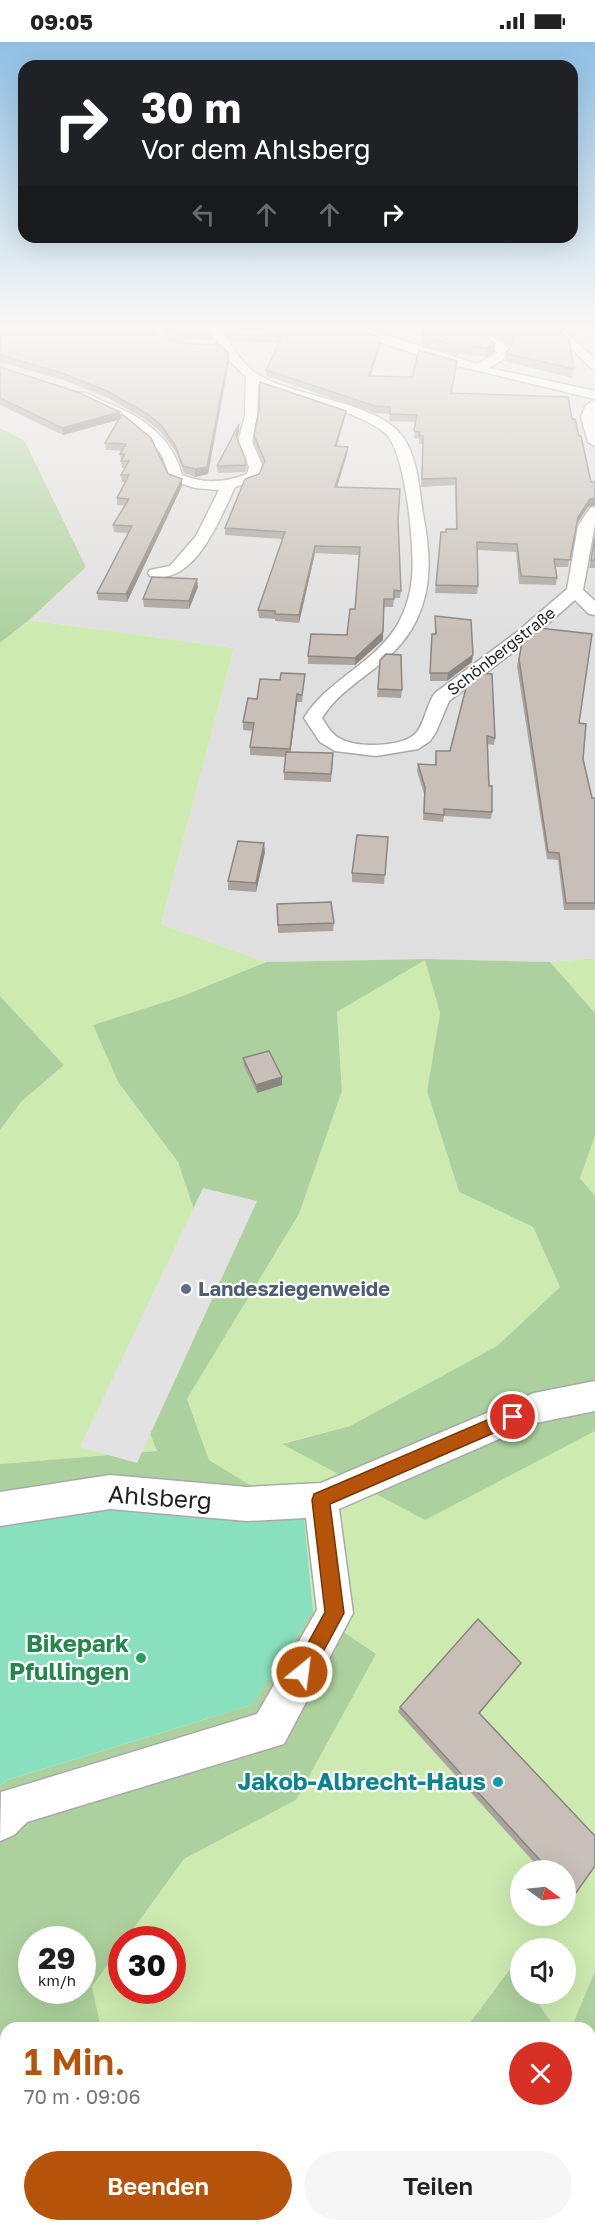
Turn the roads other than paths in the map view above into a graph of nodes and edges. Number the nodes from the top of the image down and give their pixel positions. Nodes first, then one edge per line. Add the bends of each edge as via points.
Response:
1 (149, 431) edge
2 (247, 431) edge
3 (390, 431) edge
4 (229, 484) junction
5 (595, 511) edge
6 (156, 573) dead end
7 (575, 591) junction
8 (595, 610) edge
9 (595, 1396) edge
10 (321, 1500) junction
11 (0, 1509) edge
12 (0, 1821) edge

1 - 4 street via 169,454 176,477 196,485
2 - 4 street via 245,442 256,467 253,476
3 - 7 street, Schönbergstraße via 403,451 419,531 422,568 418,591 405,628 389,648 321,703 313,718 333,744 382,751 422,739 440,699
4 - 6 street via 203,538 175,570
5 - 7 street via 585,526
7 - 8 street
9 - 10 street via 534,1407
10 - 11 street, Ahlsberg via 247,1504 110,1492
10 - 12 street via 335,1613 270,1730 15,1806

